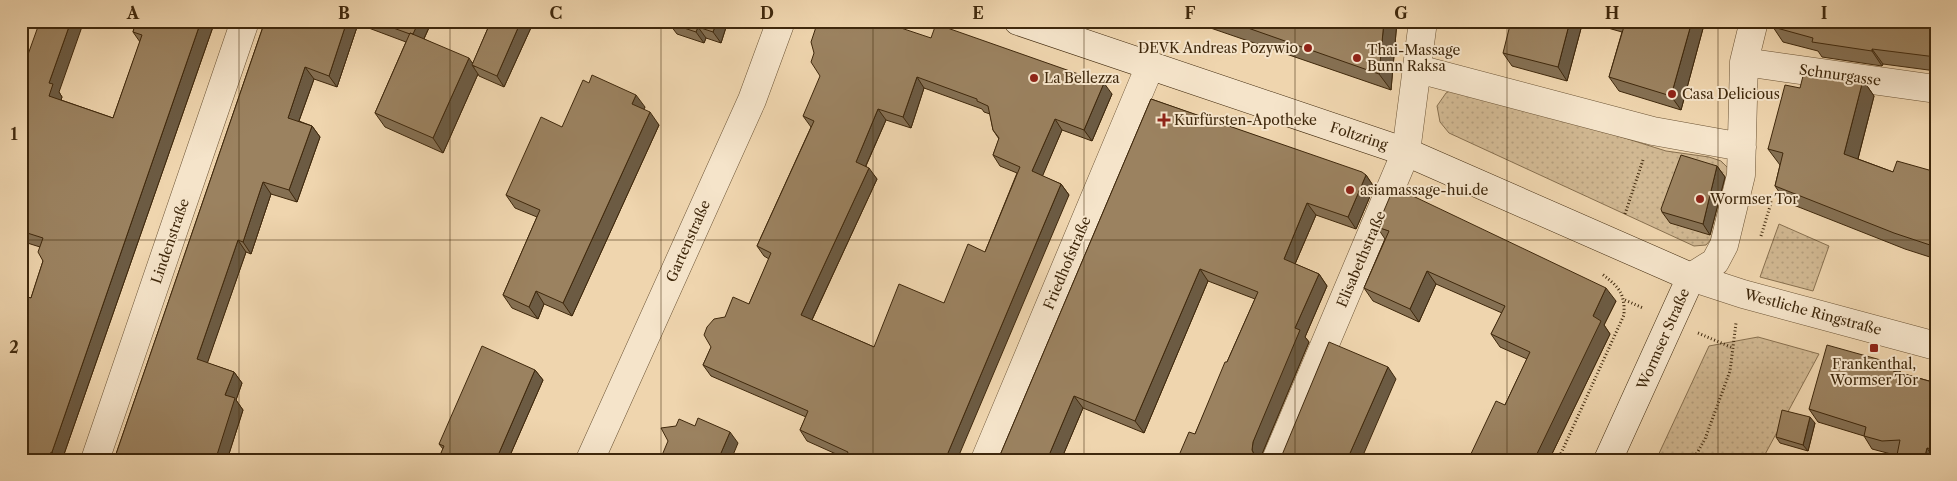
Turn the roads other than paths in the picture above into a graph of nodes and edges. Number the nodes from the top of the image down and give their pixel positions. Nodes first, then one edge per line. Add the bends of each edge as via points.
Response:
1 (245, 21) edge
2 (781, 21) edge
3 (1018, 21) edge
4 (1423, 21) edge
5 (1754, 21) edge
6 (1744, 62) junction
7 (1150, 66) junction
8 (1418, 69) junction
9 (1936, 89) edge
10 (1742, 148) junction
11 (1406, 152) junction
12 (1691, 277) junction
13 (1936, 346) edge
14 (95, 460) edge
15 (590, 460) edge
16 (985, 460) edge
17 (1276, 460) edge
18 (1608, 460) edge

1 - 14 street, Lindenstraße
2 - 15 street, Gartenstraße via 752,100
3 - 7 street, Foltzring
4 - 8 street, Elisabethstraße
5 - 6 street, Wormser Straße
6 - 9 street, Schnurgasse
6 - 10 street, Wormser Straße
7 - 11 street, Foltzring
7 - 16 street, Friedhofstraße
8 - 10 street via 1653,131
8 - 11 street, Elisabethstraße
10 - 12 street, Wormser Straße via 1742,175 1724,245 1715,262
11 - 12 street, Foltzring
11 - 17 street, Elisabethstraße
12 - 13 street, Westliche Ringstraße
12 - 18 street, Wormser Straße

